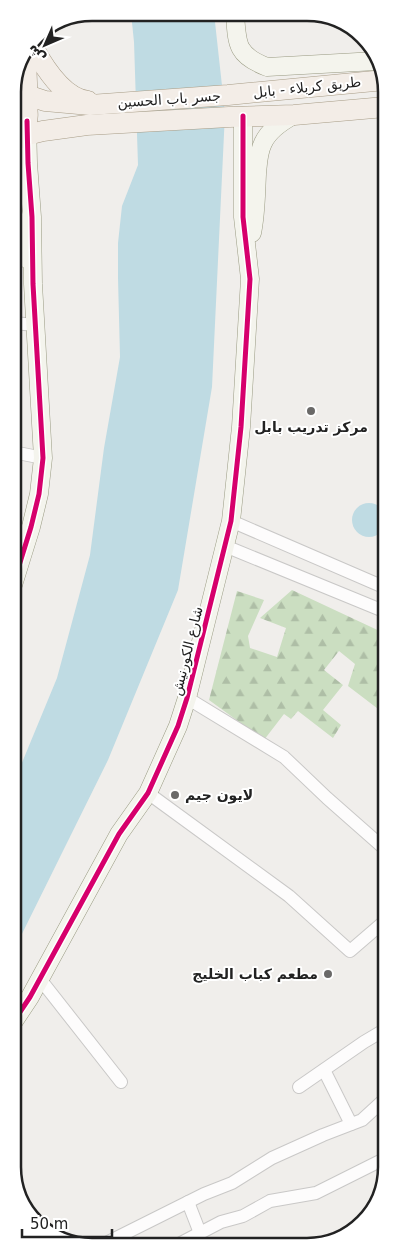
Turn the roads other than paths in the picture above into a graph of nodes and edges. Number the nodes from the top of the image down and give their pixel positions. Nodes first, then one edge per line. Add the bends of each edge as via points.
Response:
1 (235, 21) edge
2 (35, 50) edge
3 (370, 61) edge
4 (24, 74) edge
5 (376, 81) edge
6 (228, 95) joint
7 (107, 104) junction
8 (21, 106) edge
9 (378, 107) edge
10 (21, 114) edge
11 (21, 115) edge
12 (294, 115) junction
13 (236, 117) junction
14 (21, 124) edge
15 (21, 241) edge
16 (247, 245) junction
17 (33, 284) junction
18 (21, 324) edge
19 (36, 325) junction
20 (21, 454) edge
21 (43, 458) junction
22 (231, 521) junction
23 (226, 546) junction
24 (21, 559) edge
25 (378, 585) edge
26 (378, 609) edge
27 (188, 698) junction
28 (148, 793) junction
29 (378, 843) edge
30 (378, 927) edge
31 (40, 980) junction
32 (21, 1010) edge
33 (378, 1034) edge
34 (324, 1070) junction
35 (121, 1082) dead end
36 (299, 1087) dead end
37 (378, 1105) edge
38 (351, 1124) junction
39 (378, 1162) edge
40 (188, 1202) junction
41 (200, 1233) junction
42 (118, 1238) edge
43 (190, 1238) edge

1 - 3 street via 240,48 254,62 267,66
2 - 7 main road via 58,83 71,95 84,101
4 - 8 main road
5 - 6 main road, طريق كربلاء - بابل
6 - 7 main road, جسر باب الحسين
7 - 10 main road via 45,101
9 - 12 main road, جسر باب الحسين
11 - 13 main road, جسر باب الحسين via 56,128
12 - 13 main road, جسر باب الحسين
12 - 16 street via 281,122 262,144 258,156 254,223
13 - 16 street, شارع الكورنيش
14 - 17 street via 32,217
15 - 17 street
16 - 22 street, شارع الكورنيش via 249,297
17 - 19 street
18 - 19 street
19 - 21 street
20 - 21 street
21 - 24 street via 39,494
22 - 23 street, شارع الكورنيش
22 - 25 street
23 - 26 street
23 - 27 street, شارع الكورنيش
27 - 28 street, شارع الكورنيش
27 - 29 street via 284,757
28 - 30 street via 289,896 350,952
28 - 31 street, شارع الكورنيش via 119,834
31 - 32 street, شارع الكورنيش
31 - 35 street
33 - 34 street
34 - 36 street
34 - 38 street
37 - 38 street via 362,1120
38 - 40 street via 272,1158 232,1182
39 - 41 street via 316,1193 270,1201
40 - 41 street
40 - 42 street
41 - 43 street

